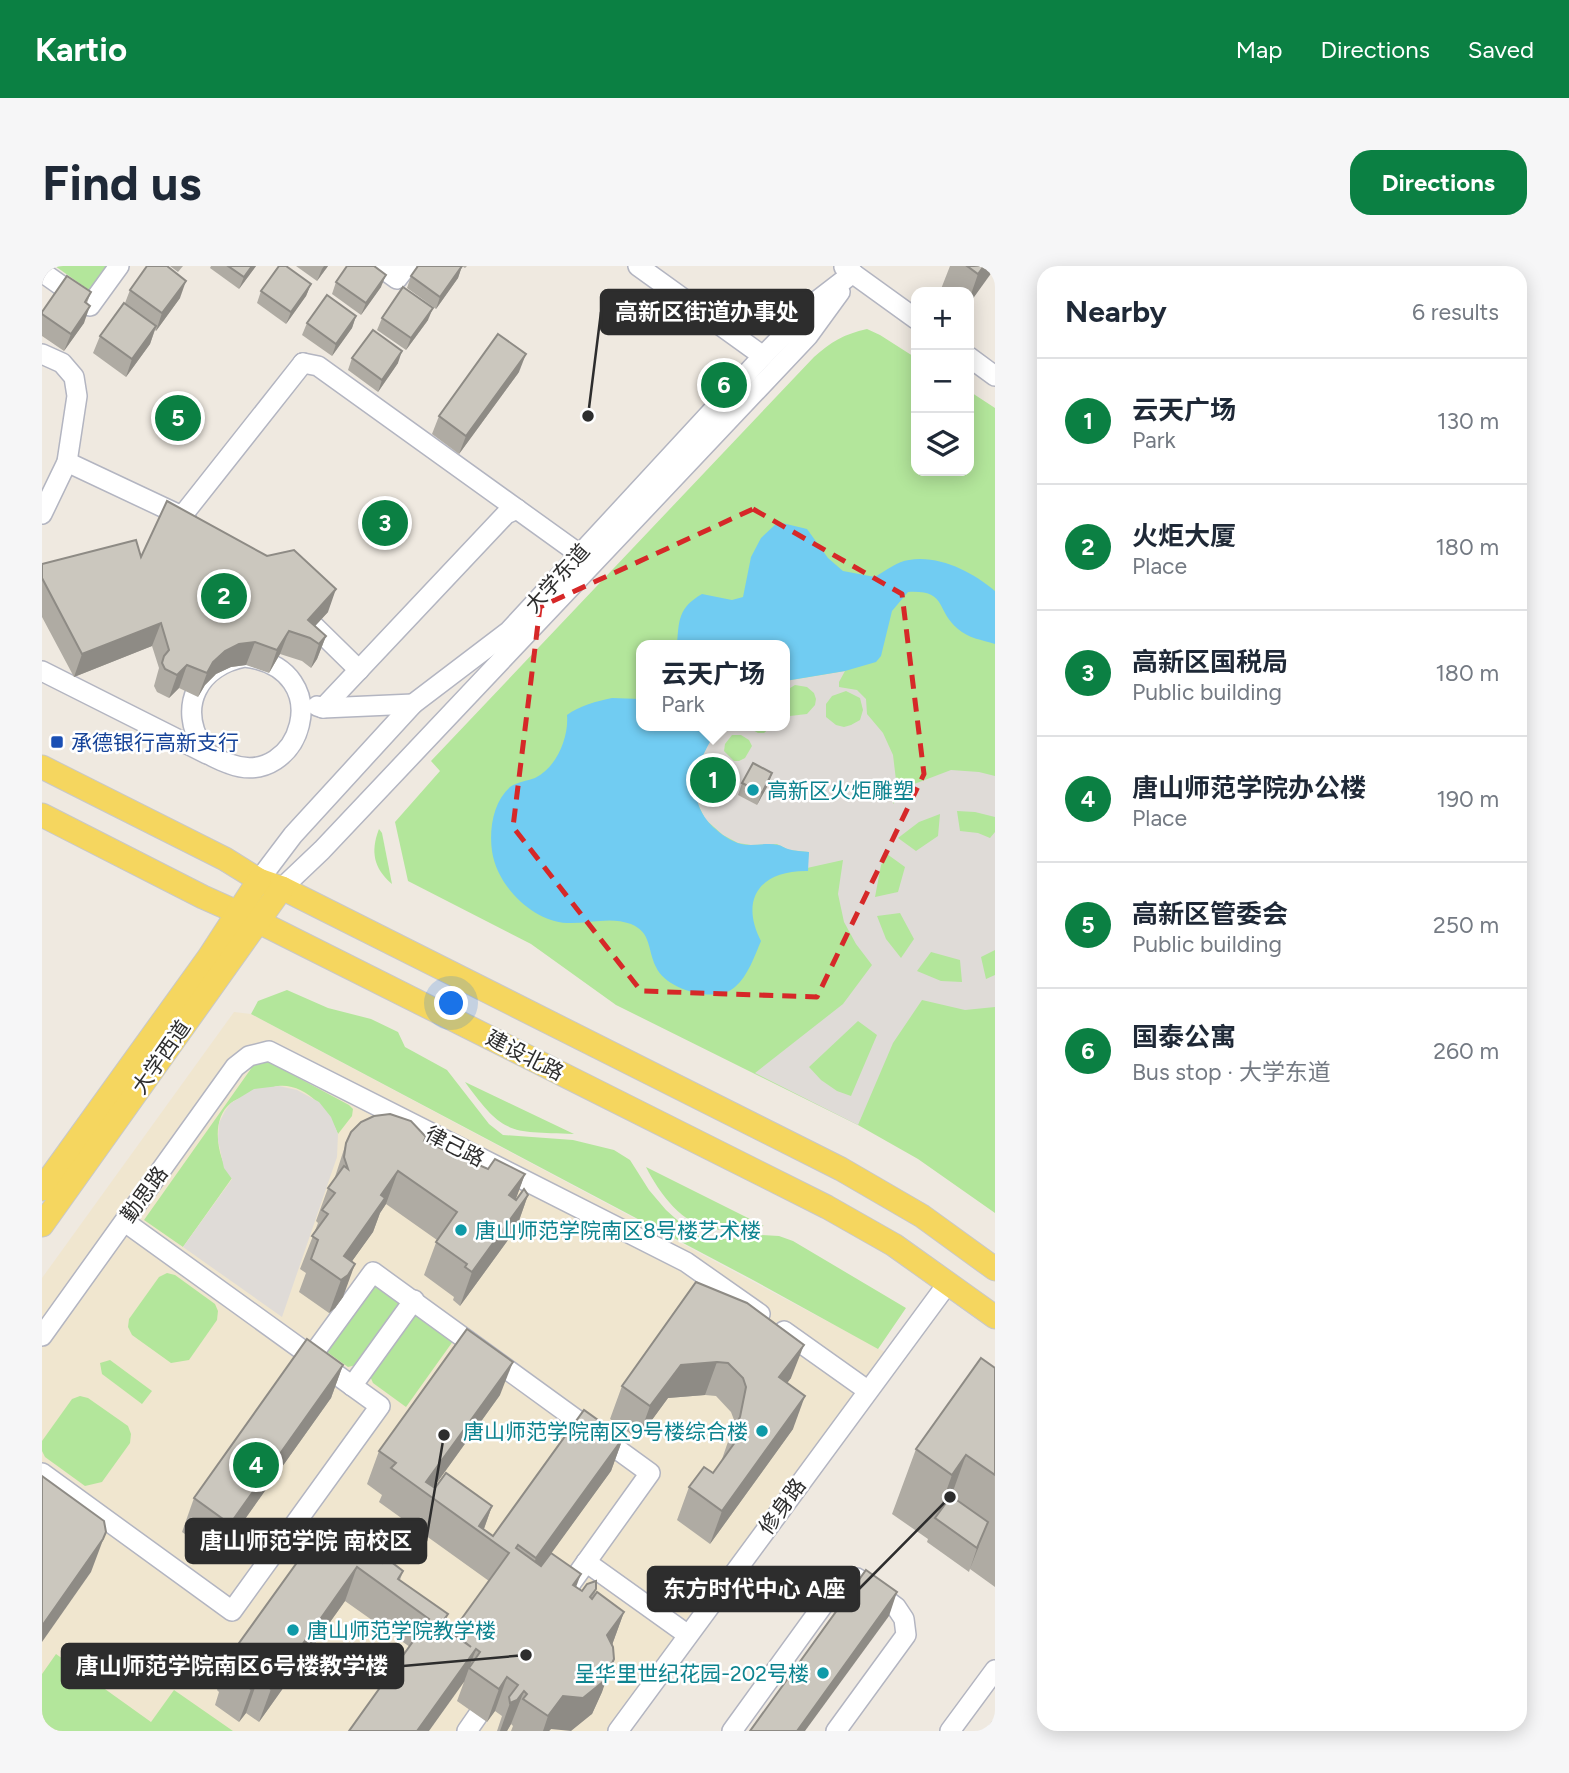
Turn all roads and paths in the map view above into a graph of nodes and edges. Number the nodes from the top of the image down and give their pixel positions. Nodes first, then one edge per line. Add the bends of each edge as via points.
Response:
1 (119, 266) edge
2 (379, 266) edge
3 (407, 266) edge
4 (638, 266) edge
5 (852, 268) edge
6 (42, 272) edge
7 (911, 315) edge
8 (42, 354) edge
9 (763, 356) junction
10 (974, 361) edge
11 (995, 376) edge
12 (66, 461) junction
13 (512, 511) junction
14 (42, 514) edge
15 (182, 516) junction
16 (203, 531) edge
17 (575, 557) junction
18 (294, 606) edge
19 (359, 670) junction
20 (42, 671) edge
21 (299, 701) junction
22 (413, 704) junction
23 (323, 708) junction
24 (207, 754) junction
25 (42, 767) edge
26 (42, 816) edge
27 (259, 880) junction
28 (282, 888) junction
29 (247, 917) junction
30 (249, 1056) joint
31 (42, 1189) edge
32 (125, 1222) junction
33 (42, 1226) edge
34 (995, 1269) edge
35 (948, 1283) junction
36 (414, 1300) junction
37 (995, 1317) edge
38 (45, 1327) edge
39 (311, 1357) junction
40 (352, 1386) junction
41 (867, 1390) junction
42 (42, 1473) edge
43 (586, 1562) junction
44 (554, 1607) edge
45 (688, 1635) junction
46 (995, 1670) edge
47 (507, 1675) edge
48 (467, 1731) edge
49 (618, 1731) edge
50 (732, 1731) edge
51 (836, 1731) edge
52 (950, 1731) edge

1 - 6 street via 90,306
2 - 3 street via 397,279
4 - 9 street
5 - 7 street
5 - 9 street, 大学东道
5 - 28 street, 大学东道 via 808,336
8 - 12 street via 62,363 74,377 77,396
9 - 17 street, 大学东道
10 - 11 street
12 - 14 street
12 - 15 street
13 - 15 street via 318,366 303,363
13 - 17 street
13 - 19 street
15 - 16 street
17 - 22 street, 大学东道 via 509,631
18 - 19 street
19 - 23 street
20 - 24 street
21 - 23 street
21 - 24 street via 302,714 292,744 267,764 235,766
21 - 24 street via 292,681 280,667 263,659 226,660 211,670 192,702 196,737
22 - 23 street
22 - 27 street, 大学东道 via 293,835
25 - 27 main road, 建设北路
26 - 29 main road, 建设北路
27 - 28 main road, 建设北路
27 - 29 main road, 大学西道
28 - 29 main road, 大学西道
28 - 34 main road, 建设北路 via 841,1169 922,1216
29 - 31 main road, 大学西道 via 209,957
29 - 33 main road, 大学西道
29 - 35 main road, 建设北路 via 827,1207
30 - 32 street, 勤思路 via 235,1068
30 - 41 street, 律己路 via 269,1051 686,1262
32 - 38 street, 勤思路
32 - 39 street
35 - 37 main road, 建设北路
35 - 41 street, 修身路
36 - 39 street via 373,1272
36 - 40 street
36 - 43 street via 650,1472
39 - 40 street
40 - 42 street via 380,1406 232,1611
41 - 45 street, 修身路
43 - 44 street
43 - 45 street
45 - 49 street, 修身路
46 - 52 street
47 - 48 street
50 - 51 street via 842,1579 857,1578 896,1607 906,1635

